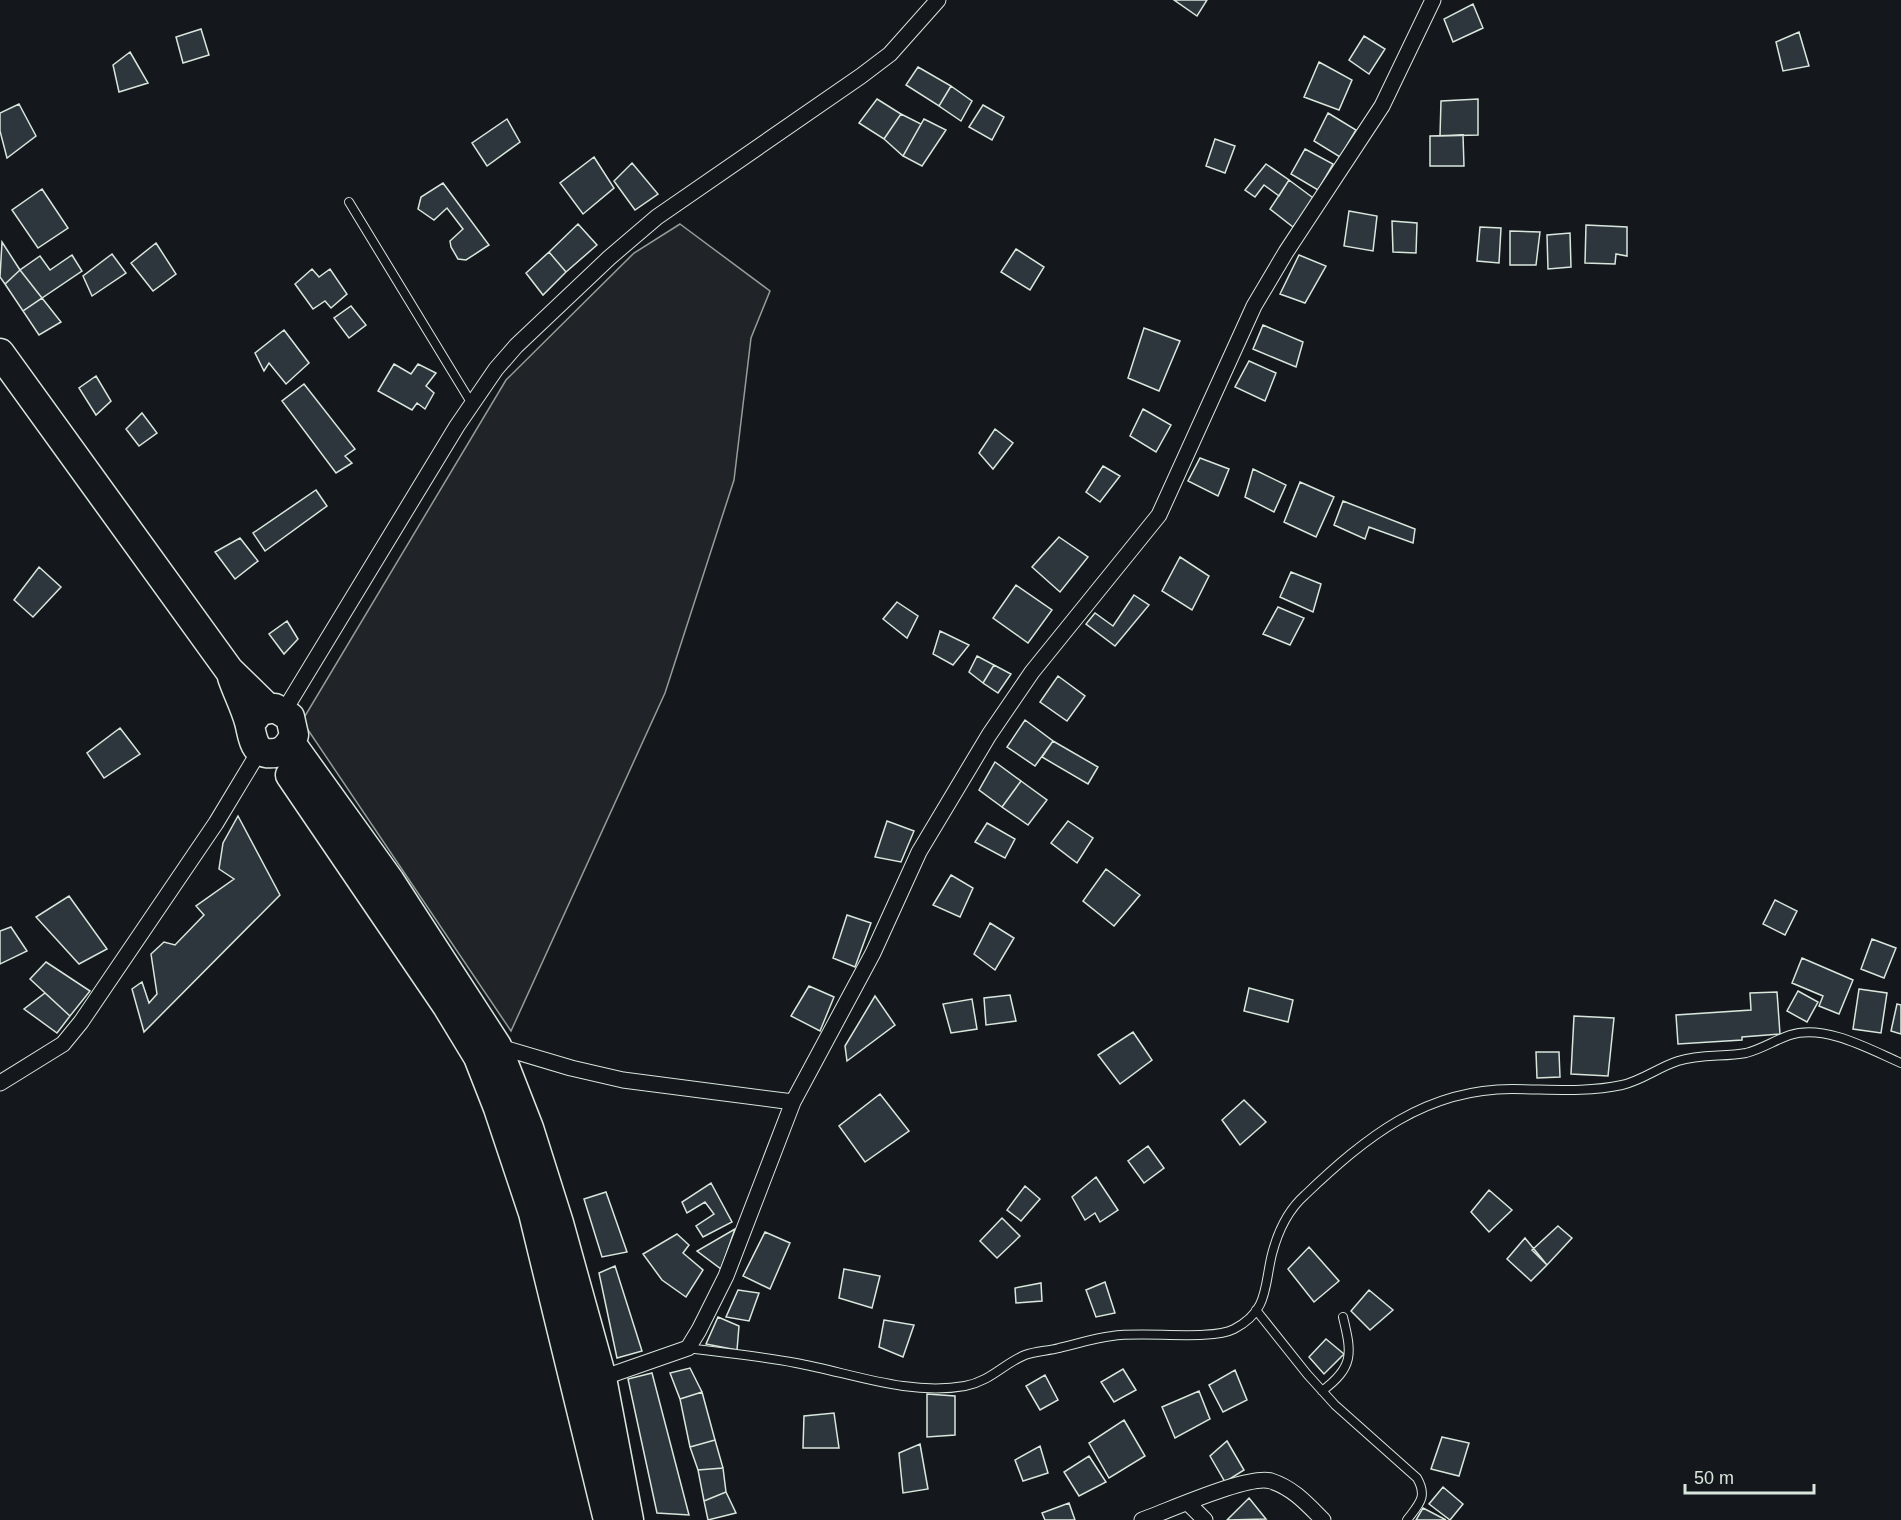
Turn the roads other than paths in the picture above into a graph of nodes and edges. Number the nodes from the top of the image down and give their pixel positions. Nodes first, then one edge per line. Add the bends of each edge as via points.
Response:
1 (938, 0) edge
2 (1433, 0) edge
3 (349, 202) dead end
4 (0, 353) edge
5 (472, 404) junction
6 (271, 731) junction
7 (497, 1046) junction
8 (1901, 1063) edge
9 (0, 1083) edge
10 (793, 1102) junction
11 (1256, 1310) junction
12 (1342, 1317) dead end
13 (688, 1348) junction
14 (602, 1378) junction
15 (1322, 1391) junction
16 (1188, 1503) junction
17 (608, 1520) edge
18 (629, 1520) edge
19 (1142, 1520) edge
20 (1205, 1520) edge
21 (1323, 1520) edge
22 (1407, 1520) edge

1 - 5 street via 890,54 657,217 609,258 516,346
2 - 10 street via 1382,106 1254,306 1159,515 1032,672 950,798 919,852 898,903 829,1040
3 - 5 lane
4 - 6 highway
5 - 6 street
6 - 7 highway via 390,881
6 - 9 street via 210,832 81,1022 63,1044
6 - 17 highway via 478,1057 533,1213
7 - 10 street via 623,1080
7 - 14 highway via 560,1223
8 - 11 lane via 1830,1035 1808,1031 1745,1053 1677,1061 1625,1085 1577,1091 1478,1090 1450,1096 1387,1127 1303,1196 1288,1213 1278,1234 1266,1292
10 - 13 street via 726,1276
11 - 13 lane via 1245,1323 1225,1333 1148,1333 1095,1339 1022,1357 992,1378 940,1388 878,1382 793,1362
11 - 15 lane
12 - 15 lane via 1350,1359 1339,1379
13 - 14 street
14 - 18 highway
15 - 22 lane via 1417,1478 1423,1488 1423,1499
16 - 19 street
16 - 20 street
16 - 21 street via 1259,1478 1295,1492

